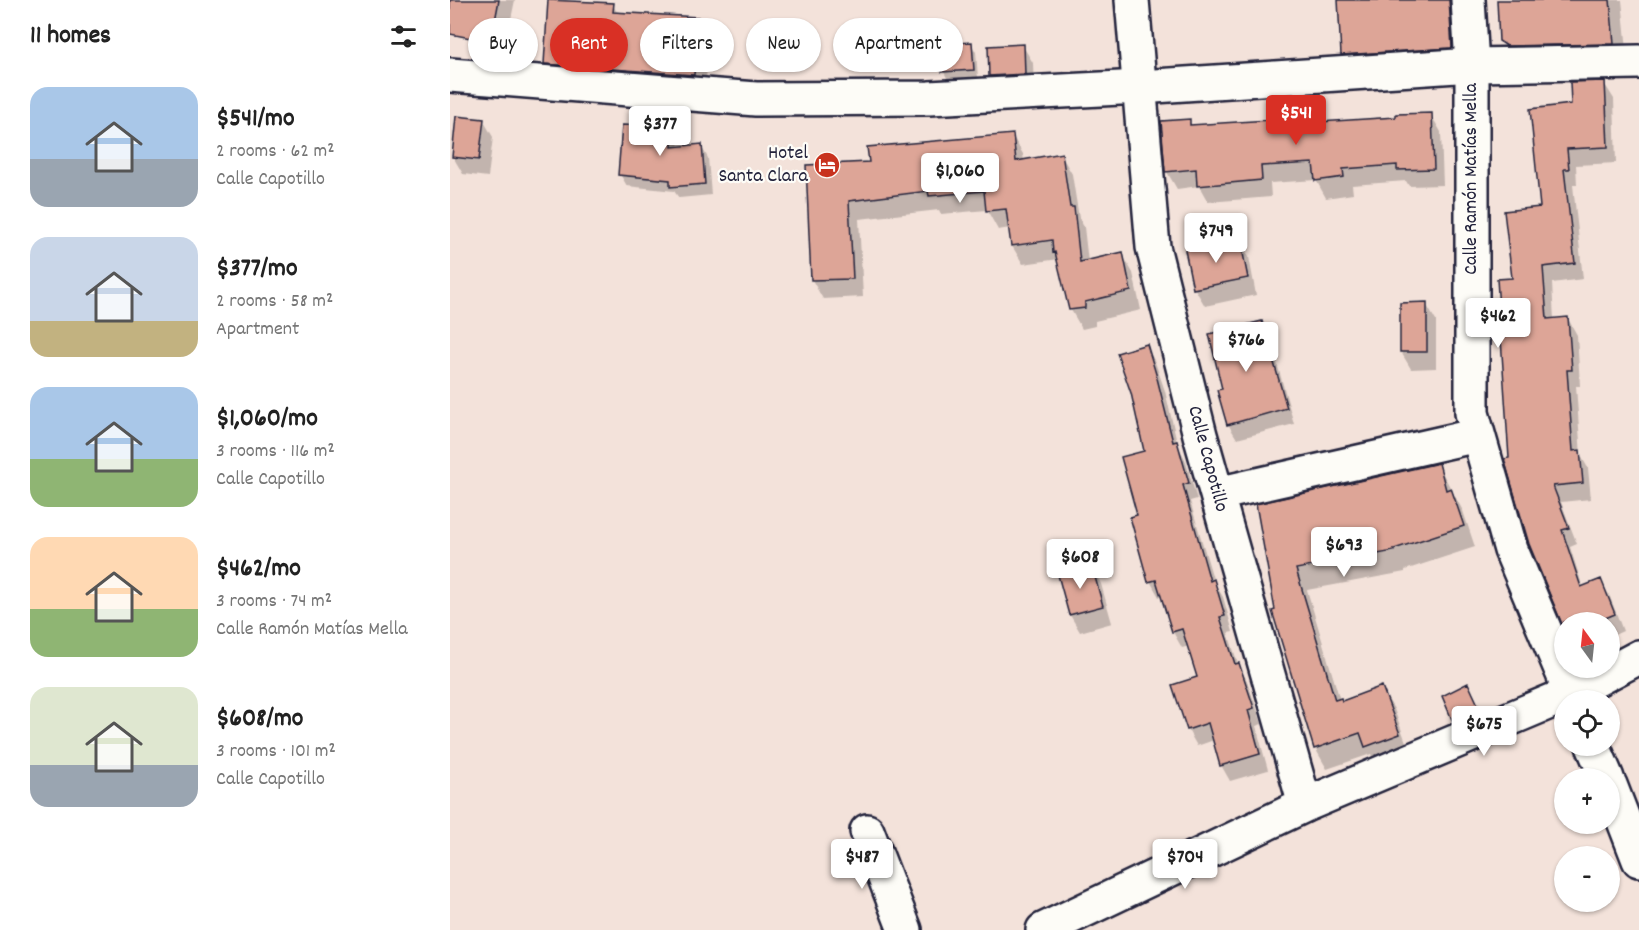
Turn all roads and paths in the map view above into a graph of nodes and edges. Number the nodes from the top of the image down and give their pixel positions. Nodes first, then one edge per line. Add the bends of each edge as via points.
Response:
1 (1132, 0) edge
2 (1468, 0) edge
3 (1639, 62) edge
4 (1472, 65) junction
5 (450, 75) edge
6 (1140, 87) junction
7 (1478, 435) junction
8 (1216, 494) junction
9 (1639, 657) edge
10 (1569, 690) edge
11 (1584, 690) edge
12 (1554, 704) edge
13 (1305, 804) junction
14 (1620, 811) edge
15 (867, 831) dead end
16 (1639, 860) edge
17 (904, 930) edge
18 (1043, 930) edge

1 - 6 street, Calle Capotillo
2 - 4 street, Calle Ramón Matías Mella
3 - 4 street
4 - 6 street
4 - 7 street, Calle Ramón Matías Mella via 1472,413
5 - 6 street via 756,99 929,98
6 - 8 street, Calle Capotillo via 1153,247
7 - 8 street
7 - 10 street, Calle Ramón Matías Mella via 1511,550
8 - 13 street, Calle Capotillo
9 - 11 street
12 - 13 street
13 - 18 street
14 - 16 street
15 - 17 street

